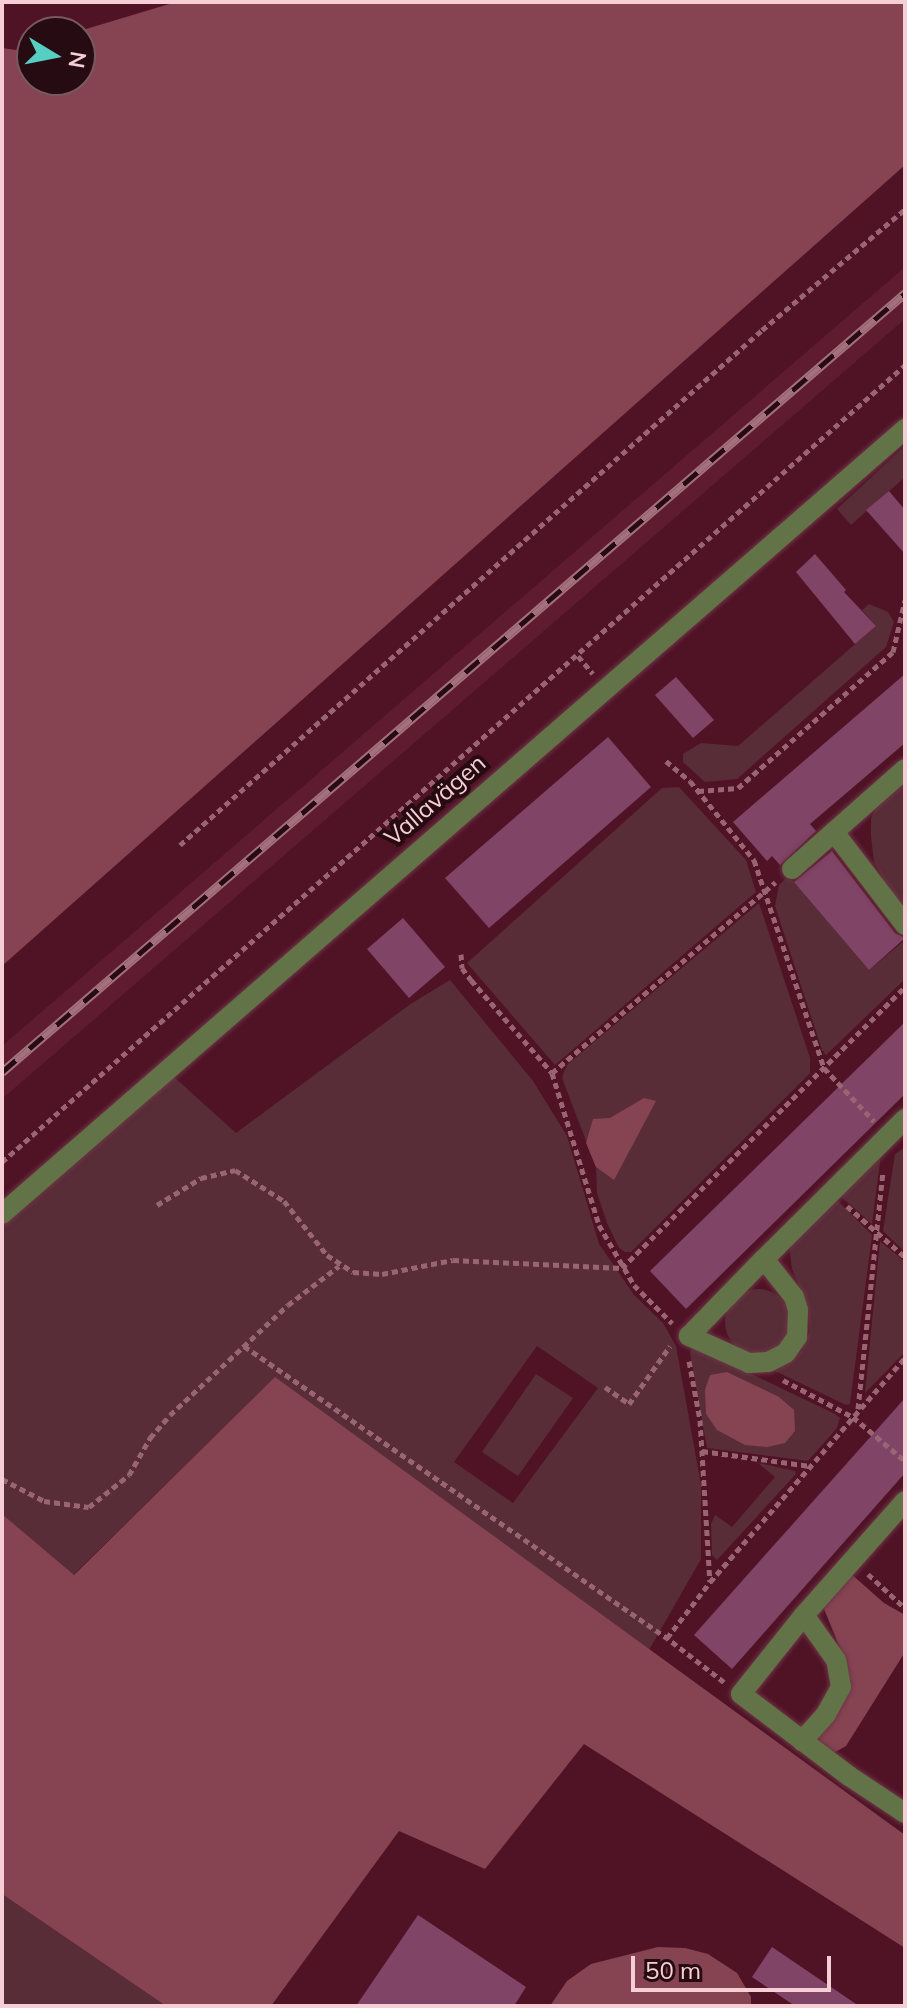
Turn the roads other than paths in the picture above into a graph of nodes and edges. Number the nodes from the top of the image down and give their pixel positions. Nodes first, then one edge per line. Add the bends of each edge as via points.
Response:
1 (905, 429) edge
2 (905, 769) edge
3 (834, 832) junction
4 (786, 874) road end
5 (905, 925) edge
6 (905, 1119) edge
7 (2, 1214) edge
8 (764, 1259) junction
9 (905, 1501) edge
10 (804, 1615) junction
11 (802, 1741) junction
12 (905, 1813) edge

1 - 7 street, Vallavägen
2 - 3 street
3 - 4 street
3 - 5 street
6 - 8 street
8 - 8 street via 794,1297 800,1323 786,1353 749,1363 689,1336
9 - 10 street
10 - 11 street via 836,1660 841,1687
10 - 11 street via 741,1694
11 - 12 street

